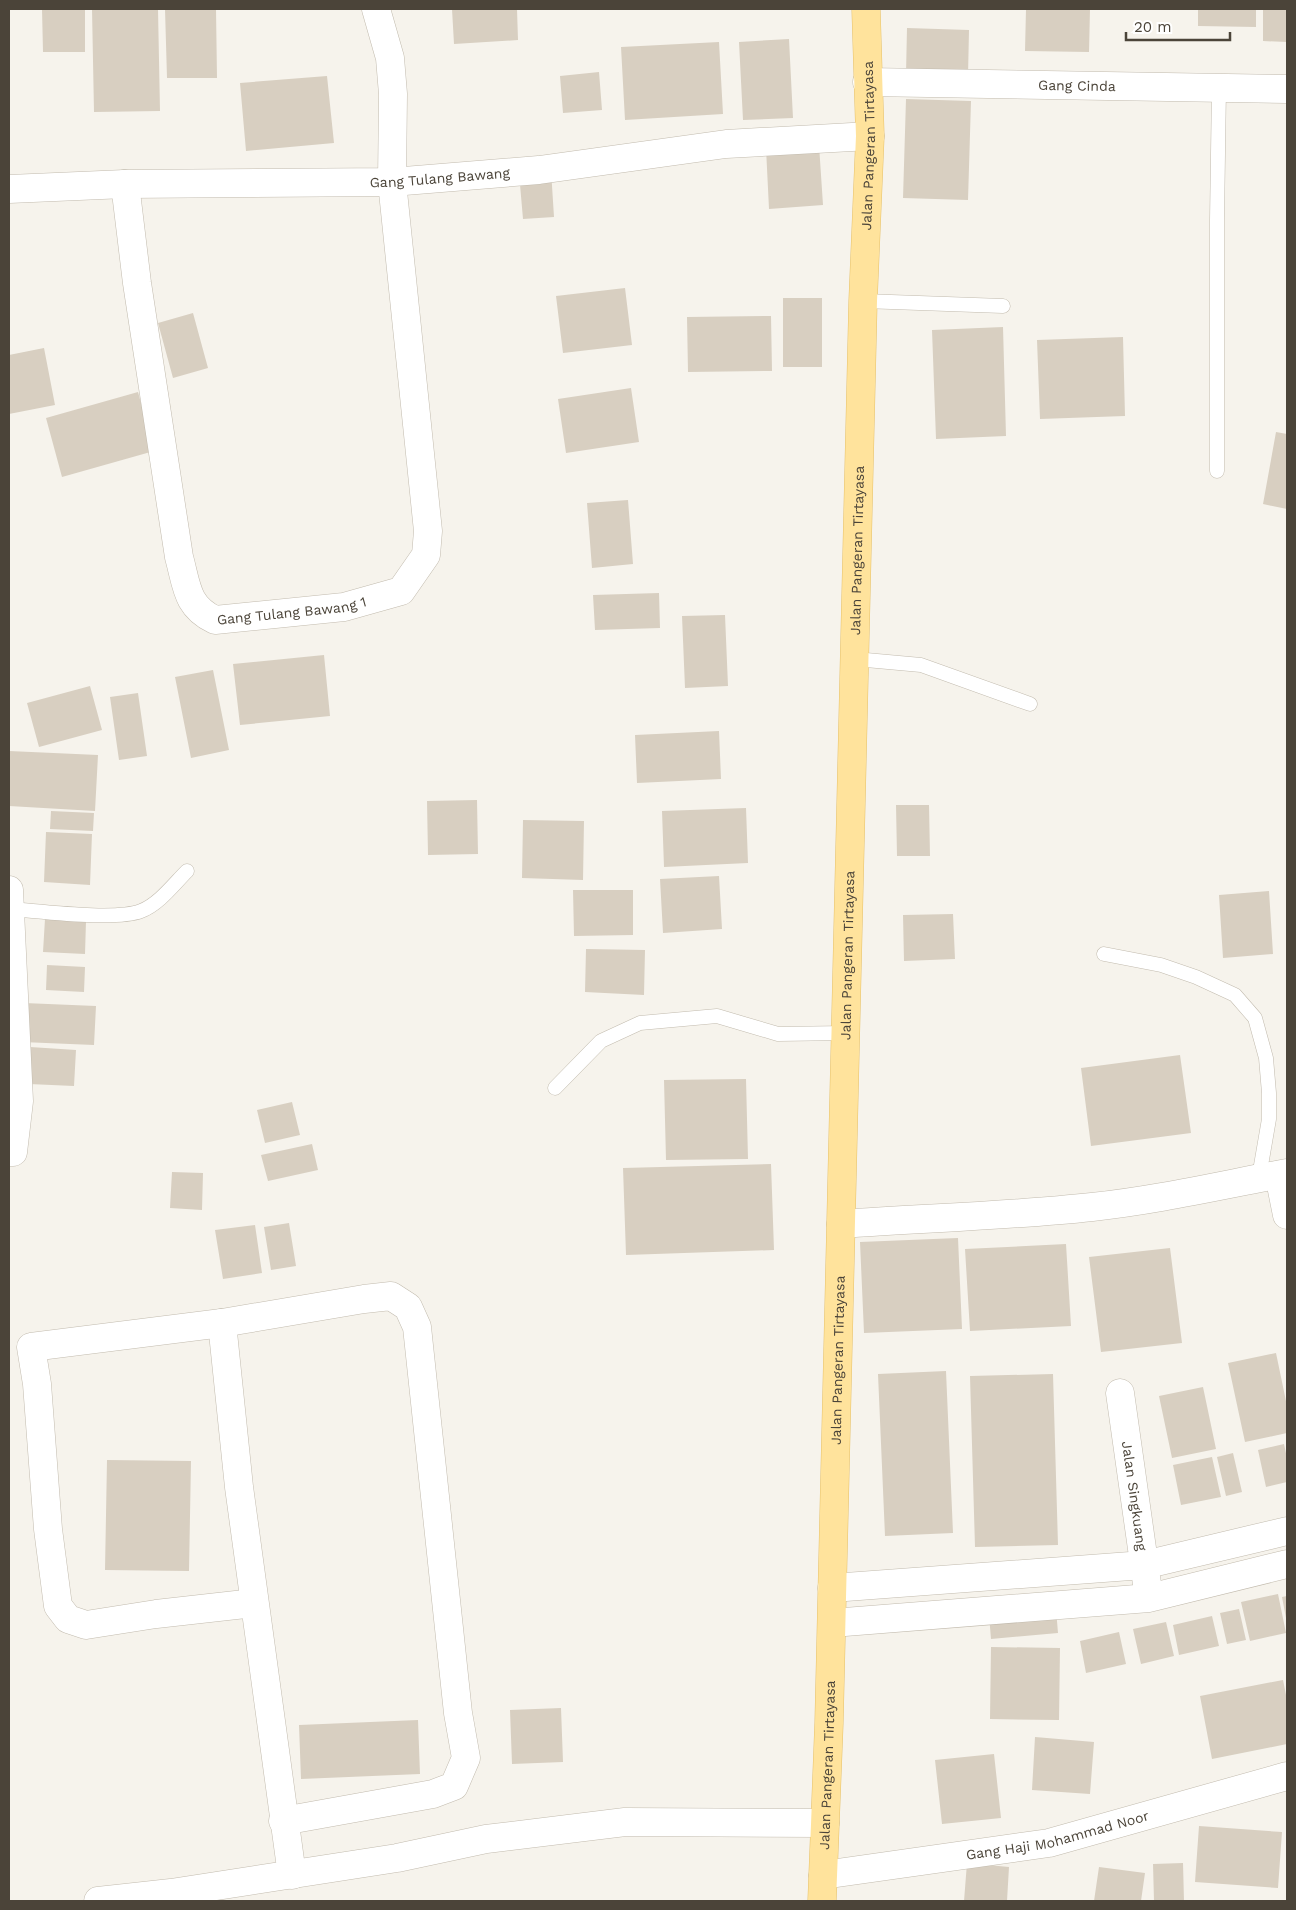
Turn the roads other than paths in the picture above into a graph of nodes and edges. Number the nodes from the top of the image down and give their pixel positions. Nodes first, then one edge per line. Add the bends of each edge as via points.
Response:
1 (376, 9) edge
2 (866, 9) edge
3 (867, 82) junction
4 (1220, 87) junction
5 (1287, 89) edge
6 (870, 136) junction
7 (392, 182) junction
8 (125, 184) junction
9 (9, 190) edge
10 (863, 301) junction
11 (1003, 306) dead end
12 (1217, 471) dead end
13 (855, 659) junction
14 (1030, 704) dead end
15 (187, 871) dead end
16 (10, 900) edge
17 (1104, 954) dead end
18 (846, 1033) junction
19 (555, 1088) dead end
20 (9, 1152) edge
21 (1275, 1175) edge
22 (1287, 1215) edge
23 (841, 1224) junction
24 (222, 1323) junction
25 (1120, 1393) dead end
26 (1287, 1531) edge
27 (1287, 1564) edge
28 (1144, 1565) junction
29 (832, 1588) junction
30 (1149, 1598) junction
31 (254, 1603) junction
32 (832, 1623) junction
33 (1287, 1776) edge
34 (283, 1821) junction
35 (825, 1823) junction
36 (823, 1874) junction
37 (292, 1875) junction
38 (98, 1901) edge
39 (822, 1901) edge

1 - 7 street, Gang Tulang Bawang 1 via 390,58 394,94
2 - 3 main road, Jalan Pangeran Tirtayasa
3 - 4 street, Gang Cinda
3 - 6 main road, Jalan Pangeran Tirtayasa
4 - 5 street, Gang Cinda
4 - 12 lane
6 - 7 street, Gang Tulang Bawang via 726,144 539,170
6 - 10 main road, Jalan Pangeran Tirtayasa
7 - 8 street, Gang Tulang Bawang
7 - 8 street, Gang Tulang Bawang 1 via 428,532 426,555 401,591 344,607 215,620 201,613 190,598 179,557
8 - 9 street, Gang Tulang Bawang
10 - 11 lane
10 - 13 main road, Jalan Pangeran Tirtayasa
13 - 14 lane via 921,665
13 - 18 main road, Jalan Pangeran Tirtayasa
15 - 16 lane via 159,899 130,914 94,915
16 - 20 street via 19,1101 13,1152
17 - 21 lane via 1161,965 1196,977 1235,995 1256,1018 1266,1058
18 - 19 lane via 778,1034 718,1016 640,1023 601,1041
18 - 23 main road, Jalan Pangeran Tirtayasa
21 - 22 street
21 - 23 street via 1092,1207
23 - 29 main road, Jalan Pangeran Tirtayasa
24 - 31 street
24 - 31 street via 32,1347 48,1530 58,1606 68,1619 86,1626
24 - 34 street via 391,1296 408,1307 417,1327 458,1713 466,1758 454,1786 433,1794
25 - 28 street, Jalan Singkuang
26 - 28 street
27 - 30 street
28 - 29 street
28 - 30 street, Jalan Singkuang
29 - 32 main road, Jalan Pangeran Tirtayasa
30 - 32 street
31 - 34 street
32 - 35 main road, Jalan Pangeran Tirtayasa
33 - 36 street, Gang Haji Mohammad Noor via 1048,1843
34 - 37 street
35 - 36 main road, Jalan Pangeran Tirtayasa
35 - 37 street via 625,1822 486,1840
36 - 39 main road, Jalan Pangeran Tirtayasa
37 - 38 street

